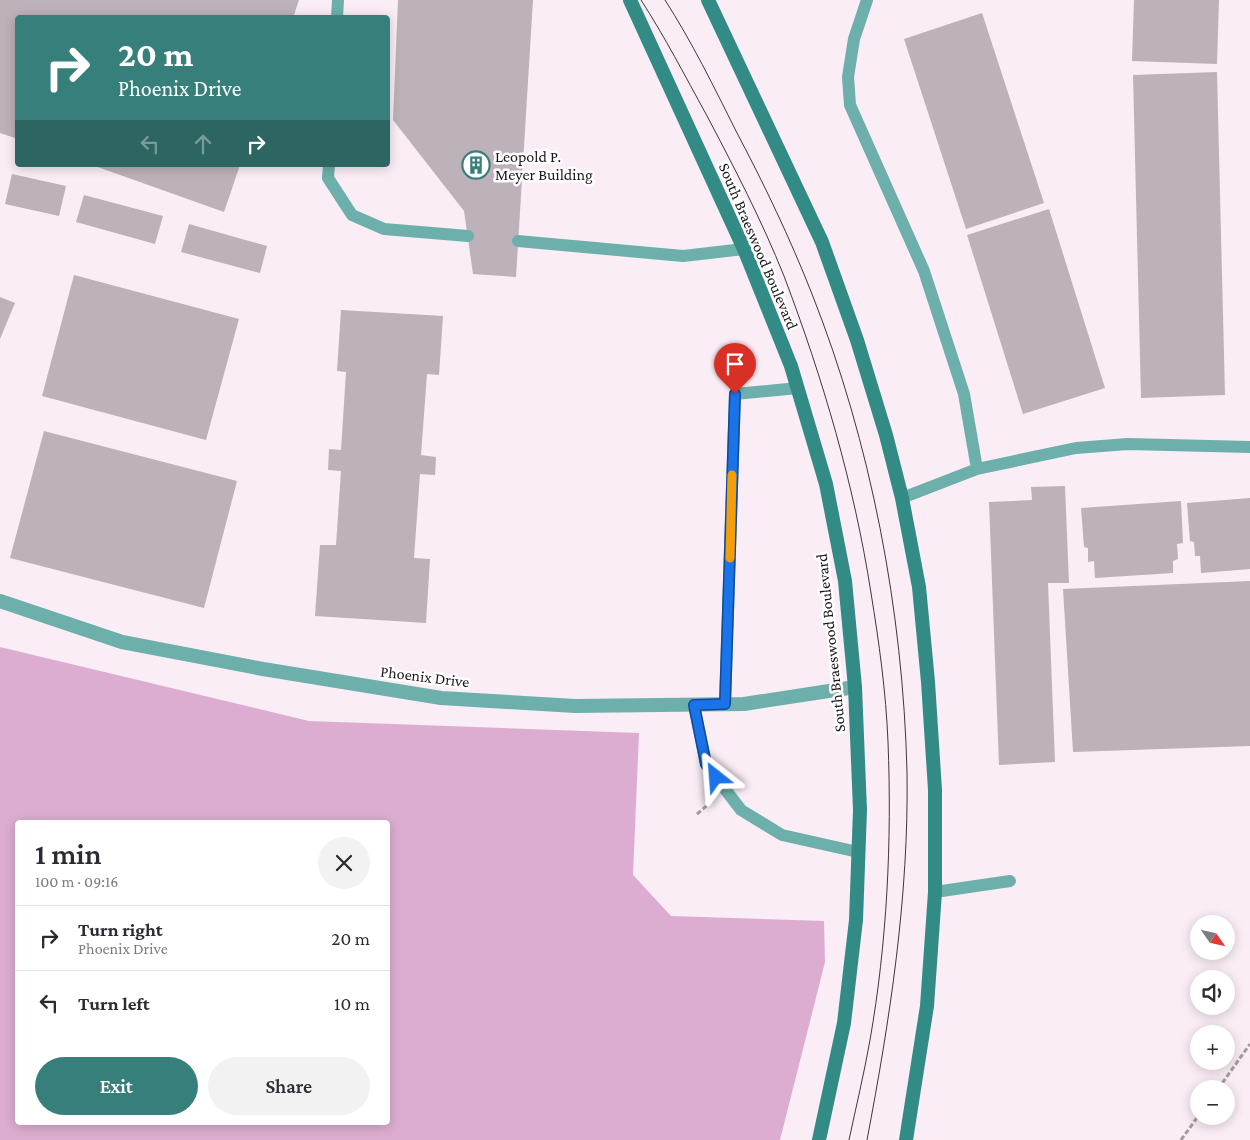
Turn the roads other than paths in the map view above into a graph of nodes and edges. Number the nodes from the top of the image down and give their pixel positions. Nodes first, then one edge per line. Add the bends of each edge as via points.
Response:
1 (338, 0) edge
2 (630, 0) edge
3 (708, 0) edge
4 (867, 0) edge
5 (337, 15) edge
6 (329, 167) edge
7 (468, 236) dead end
8 (518, 240) dead end
9 (744, 249) junction
10 (798, 388) junction
11 (1250, 447) edge
12 (977, 469) junction
13 (902, 498) junction
14 (0, 601) edge
15 (854, 687) junction
16 (725, 704) junction
17 (694, 705) junction
18 (858, 852) junction
19 (1010, 881) dead end
20 (935, 892) junction
21 (819, 1140) edge
22 (906, 1140) edge

1 - 5 lane
2 - 9 main road, South Braeswood Boulevard
3 - 13 main road via 822,242 857,340
4 - 12 lane via 854,39 848,77 850,105 924,271 964,394
6 - 7 lane via 328,178 352,215 384,229
8 - 9 lane via 683,256
9 - 10 main road, South Braeswood Boulevard
10 - 15 main road, South Braeswood Boulevard via 826,484 845,581
10 - 16 lane via 735,394
11 - 12 lane via 1128,444 1076,448
12 - 13 lane
13 - 20 main road via 919,587 928,682 935,790
14 - 17 street, Phoenix Drive via 122,642 441,698 575,706
15 - 16 street, Phoenix Drive
15 - 18 main road, South Braeswood Boulevard via 860,810
16 - 17 street, Phoenix Drive
17 - 18 lane via 706,764 741,810 782,835
18 - 21 main road, South Braeswood Boulevard via 856,920 844,1023
19 - 20 lane
20 - 22 main road via 927,1006

